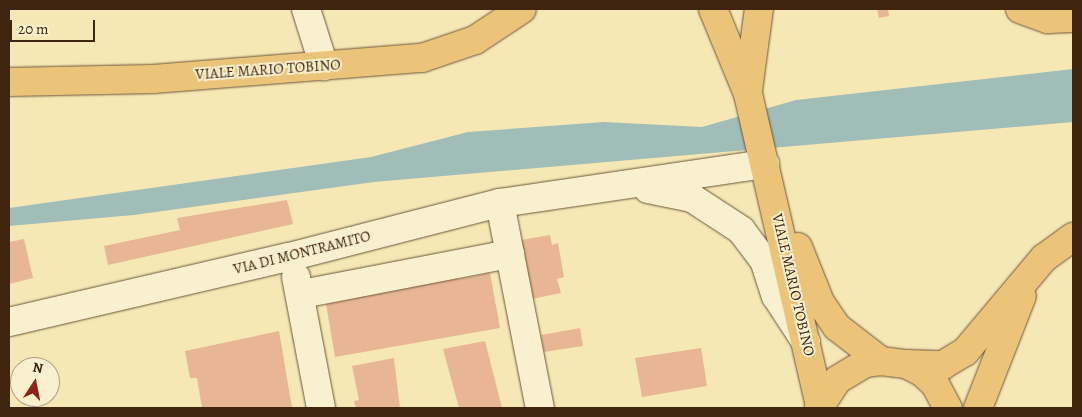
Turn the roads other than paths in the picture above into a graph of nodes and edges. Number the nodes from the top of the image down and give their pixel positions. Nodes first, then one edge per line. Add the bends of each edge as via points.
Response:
1 (306, 9) edge
2 (713, 9) edge
3 (759, 9) edge
4 (1020, 9) edge
5 (519, 10) edge
6 (1073, 18) edge
7 (324, 66) junction
8 (9, 82) edge
9 (748, 94) junction
10 (764, 158) junction
11 (597, 188) junction
12 (500, 203) junction
13 (1073, 237) edge
14 (510, 254) junction
15 (289, 257) junction
16 (1028, 279) junction
17 (302, 294) junction
18 (9, 322) edge
19 (806, 342) junction
20 (894, 363) junction
21 (321, 408) edge
22 (540, 408) edge
23 (820, 408) edge
24 (948, 408) edge
25 (978, 408) edge

1 - 7 street
2 - 9 main road, VIALE MARIO TOBINO
3 - 9 main road, VIALE MARIO TOBINO
4 - 6 main road via 1048,19
5 - 7 main road, VIALE MARIO TOBINO via 475,40 439,55
7 - 8 main road, VIALE MARIO TOBINO via 131,80
9 - 10 main road, VIALE MARIO TOBINO
10 - 11 street, VIA DI MONTRAMITO
10 - 19 main road, VIALE MARIO TOBINO
10 - 20 main road, VIALE MARIO TOBINO via 824,309 847,338
11 - 12 street, VIA DI MONTRAMITO
11 - 19 street, VIA DI MONTRAMITO via 677,193 710,206 732,221 764,260 776,296
12 - 14 street
12 - 15 street, VIA DI MONTRAMITO
13 - 16 main road via 1044,258
14 - 17 street
14 - 22 street
15 - 17 street
15 - 18 street, VIA DI MONTRAMITO
16 - 20 main road via 958,358 943,365
16 - 25 main road
17 - 21 street
19 - 23 main road, VIALE MARIO TOBINO
20 - 23 main road via 865,364 837,380
20 - 24 main road, VIALE MARIO TOBINO via 935,384

